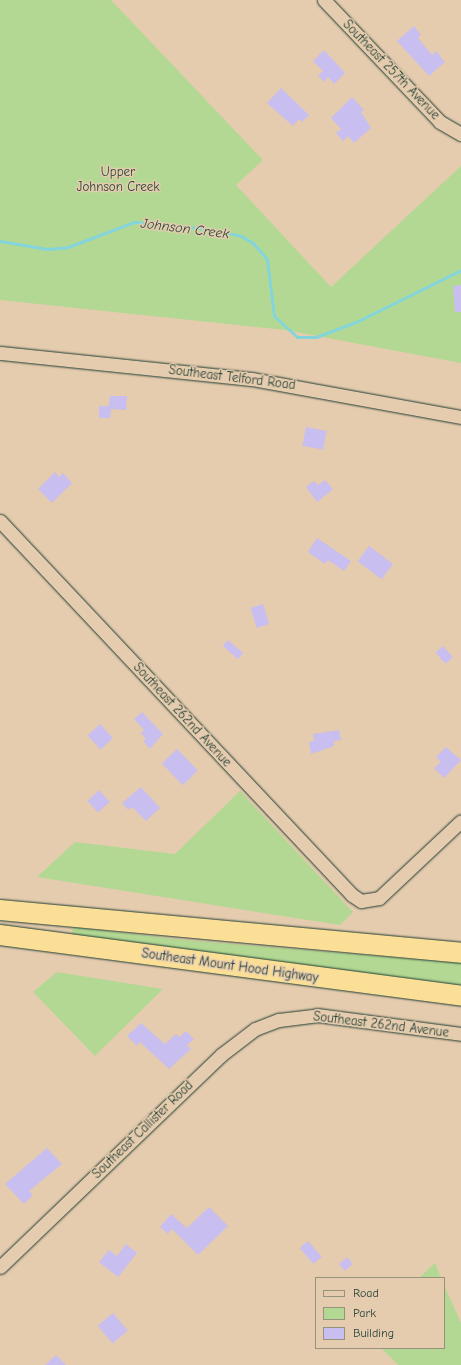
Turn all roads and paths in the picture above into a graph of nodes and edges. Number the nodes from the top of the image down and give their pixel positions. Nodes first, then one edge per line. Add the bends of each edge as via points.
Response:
1 (324, 0) edge
2 (461, 134) edge
3 (0, 353) edge
4 (461, 417) edge
5 (0, 521) edge
6 (461, 821) edge
7 (0, 910) edge
8 (35, 915) junction
9 (0, 918) edge
10 (0, 935) edge
11 (461, 953) edge
12 (461, 996) edge
13 (301, 1017) joint
14 (461, 1034) edge
15 (0, 1267) edge

1 - 2 street, Southeast 257th Avenue via 440,122
3 - 4 street, Southeast Telford Road via 252,379
5 - 6 street, Southeast 262nd Avenue via 352,895 369,901 393,887
7 - 8 highway
8 - 9 highway
8 - 11 highway
10 - 12 highway, Southeast Mount Hood Highway
13 - 14 street, Southeast 262nd Avenue via 317,1015
13 - 15 street, Southeast Callister Road via 255,1029 221,1055

